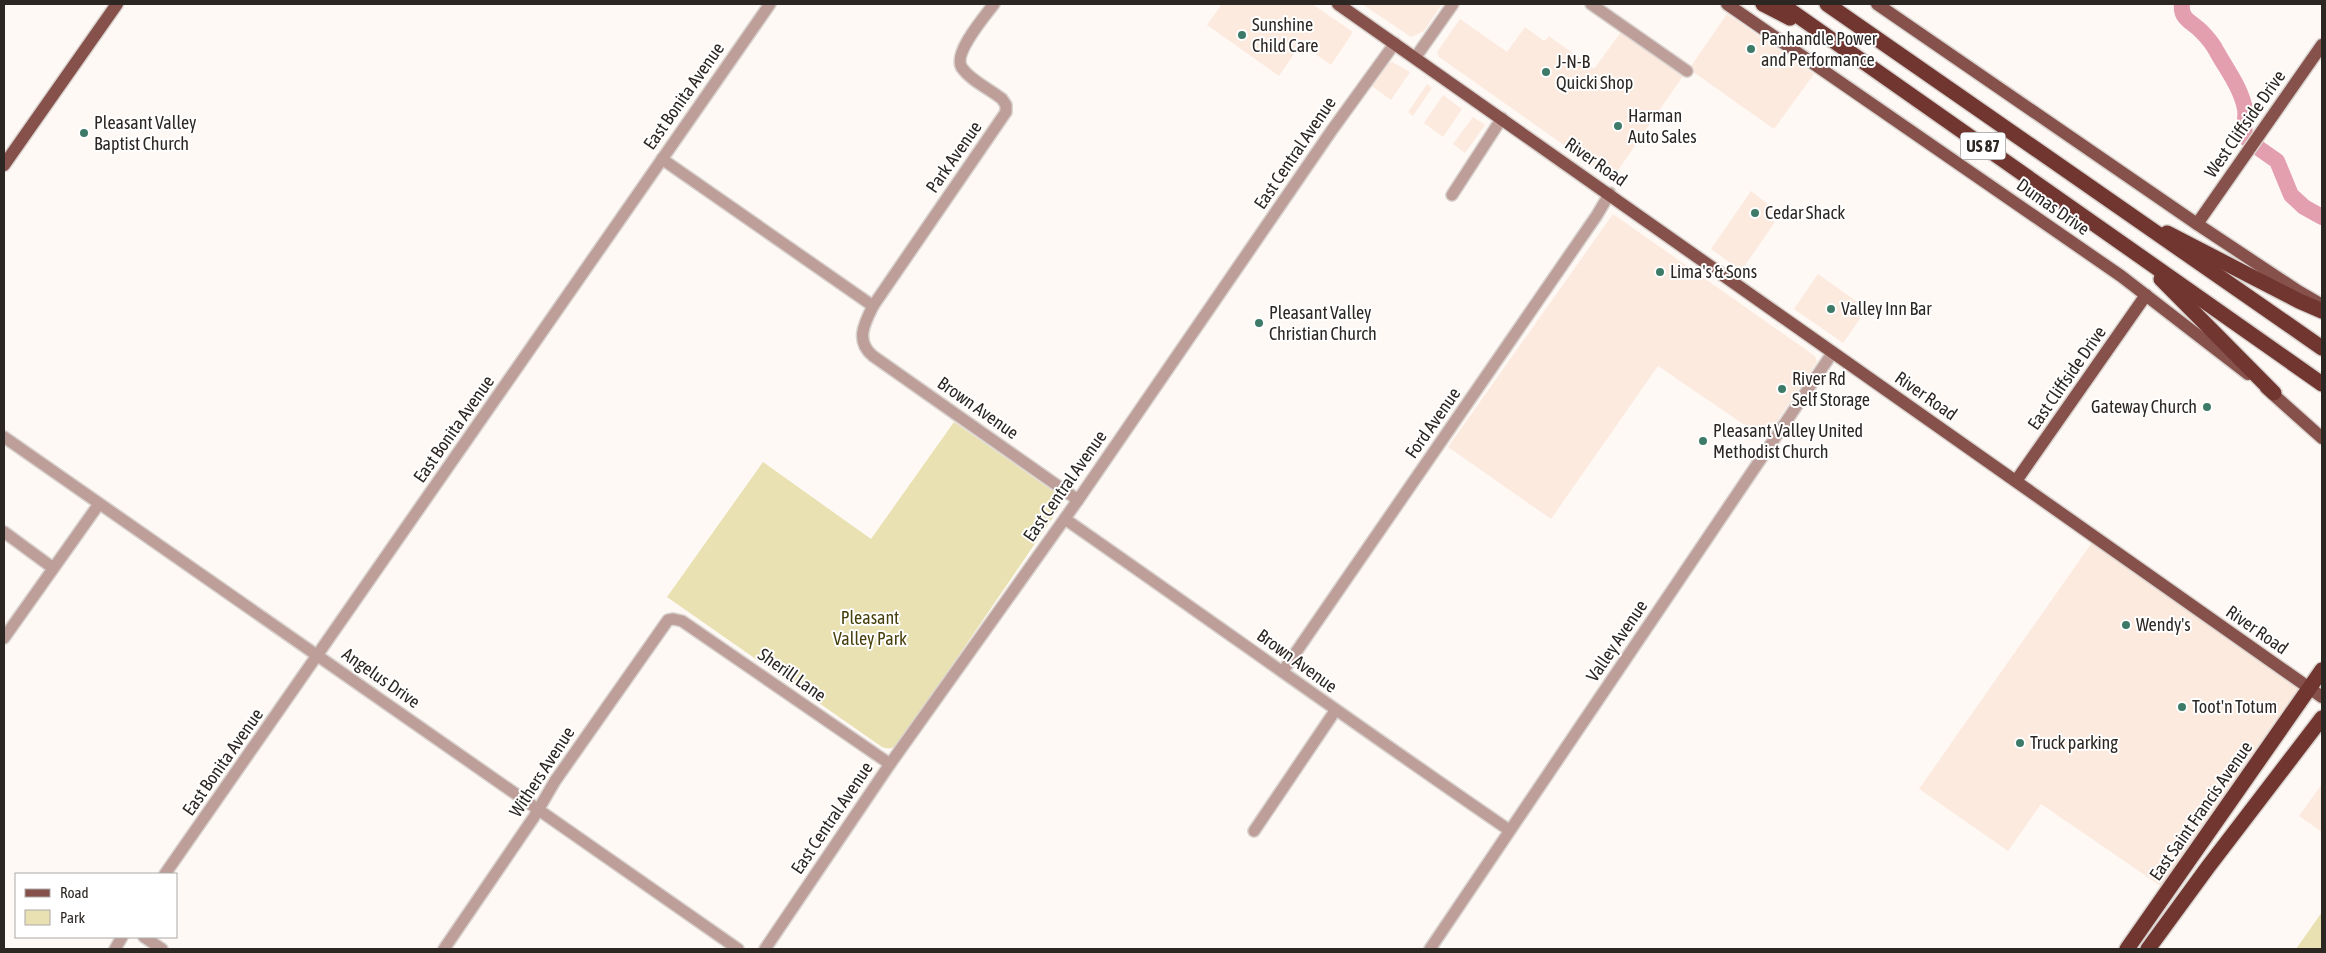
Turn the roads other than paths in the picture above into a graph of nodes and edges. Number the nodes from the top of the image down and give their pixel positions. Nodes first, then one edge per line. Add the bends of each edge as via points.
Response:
1 (117, 4) edge
2 (770, 4) edge
3 (994, 4) edge
4 (1338, 4) edge
5 (1453, 4) edge
6 (1591, 4) edge
7 (1727, 4) edge
8 (1763, 4) edge
9 (1781, 4) edge
10 (1827, 4) edge
11 (1841, 4) edge
12 (1877, 4) edge
13 (1831, 39) junction
14 (1394, 43) junction
15 (2322, 45) edge
16 (1415, 58) junction
17 (1916, 66) junction
18 (1687, 70) dead end
19 (1502, 118) junction
20 (662, 159) junction
21 (4, 165) edge
22 (1610, 193) junction
23 (1452, 195) dead end
24 (2128, 214) junction
25 (2197, 224) junction
26 (2136, 253) junction
27 (2146, 295) junction
28 (2322, 304) edge
29 (873, 306) junction
30 (2322, 311) edge
31 (862, 342) joint
32 (2322, 348) edge
33 (1833, 352) junction
34 (2322, 384) edge
35 (2274, 393) junction
36 (4, 437) edge
37 (2322, 438) edge
38 (2016, 481) junction
39 (1078, 500) junction
40 (99, 504) junction
41 (1064, 519) junction
42 (4, 532) edge
43 (53, 568) junction
44 (673, 618) joint
45 (4, 638) edge
46 (318, 656) junction
47 (2322, 670) edge
48 (1283, 672) junction
49 (2316, 693) edge
50 (1335, 711) junction
51 (2322, 718) edge
52 (890, 764) junction
53 (538, 809) junction
54 (1509, 830) junction
55 (1254, 831) dead end
56 (166, 873) edge
57 (121, 938) edge
58 (146, 938) edge
59 (114, 949) edge
60 (162, 949) edge
61 (444, 949) edge
62 (738, 949) edge
63 (764, 949) edge
64 (1430, 949) edge
65 (2127, 949) edge
66 (2148, 949) edge

1 - 21 main road
2 - 20 street, East Bonita Avenue
3 - 29 street, Park Avenue via 962,51 959,61 963,70 1002,99 1006,112
4 - 14 main road, River Road
5 - 16 street
6 - 18 street
7 - 27 main road, Dumas Drive
8 - 13 highway
9 - 13 highway, US 87
10 - 17 highway, US 87
11 - 17 highway
12 - 25 main road
13 - 26 highway, US 87
14 - 16 main road, River Road
14 - 39 street, East Central Avenue
15 - 25 main road, West Cliffside Drive
16 - 19 main road, River Road
17 - 24 highway, US 87
19 - 22 main road, River Road
19 - 23 street
20 - 29 street
20 - 46 street, East Bonita Avenue
22 - 33 main road, River Road
22 - 48 street, Ford Avenue
24 - 30 highway
24 - 32 highway, US 87
25 - 28 main road
26 - 34 highway, US 87
26 - 35 highway
27 - 35 main road, Dumas Drive
27 - 38 main road, East Cliffside Drive
29 - 31 street, Park Avenue via 862,333
31 - 39 street, Brown Avenue via 873,356
33 - 38 main road, River Road
33 - 54 street, Valley Avenue
35 - 37 main road, Dumas Drive
36 - 40 street, Angelus Drive
38 - 49 main road, River Road
39 - 41 street, East Central Avenue
40 - 43 street
40 - 46 street, Angelus Drive
41 - 48 street, Brown Avenue
41 - 52 street, East Central Avenue
42 - 43 street
43 - 45 street
44 - 52 street, Sherill Lane via 682,621
44 - 53 street, Withers Avenue via 664,624
46 - 53 street, Angelus Drive
46 - 56 street, East Bonita Avenue
47 - 49 highway, East Saint Francis Avenue
48 - 50 street, Brown Avenue
49 - 65 highway, East Saint Francis Avenue
50 - 54 street, Brown Avenue
50 - 55 street
51 - 66 highway
52 - 63 street, East Central Avenue
53 - 61 street, Withers Avenue
53 - 62 street, Angelus Drive
54 - 64 street, Valley Avenue
57 - 59 street
58 - 60 street

